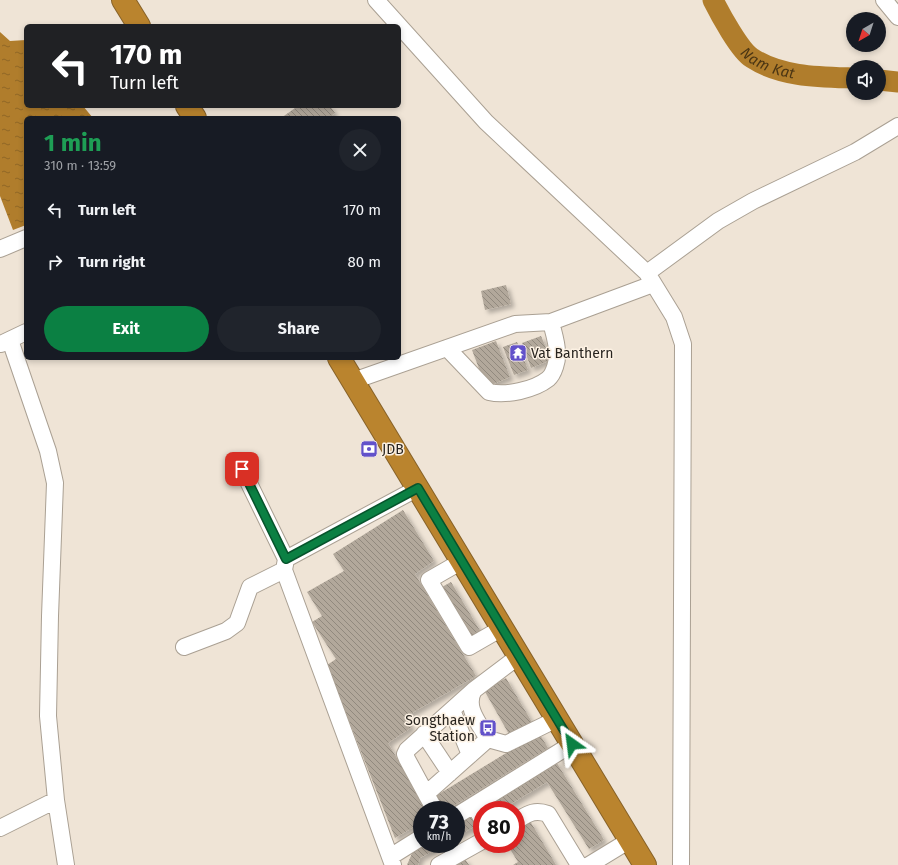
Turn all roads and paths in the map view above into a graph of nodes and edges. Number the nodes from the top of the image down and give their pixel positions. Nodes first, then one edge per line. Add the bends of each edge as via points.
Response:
1 (123, 0) edge
2 (376, 0) edge
3 (884, 0) edge
4 (898, 17) edge
5 (138, 24) edge
6 (398, 24) edge
7 (401, 28) edge
8 (897, 127) edge
9 (24, 239) edge
10 (0, 249) edge
11 (650, 278) junction
12 (551, 322) junction
13 (24, 333) edge
14 (5, 342) edge
15 (447, 348) junction
16 (340, 360) edge
17 (353, 381) junction
18 (242, 469) dead end
19 (418, 488) junction
20 (462, 561) junction
21 (285, 564) junction
22 (502, 628) junction
23 (184, 647) dead end
24 (519, 656) junction
25 (474, 690) junction
26 (452, 710) junction
27 (557, 719) junction
28 (424, 734) junction
29 (488, 739) junction
30 (572, 744) junction
31 (470, 755) junction
32 (450, 773) junction
33 (426, 794) junction
34 (56, 800) junction
35 (430, 801) edge
36 (493, 801) edge
37 (525, 816) edge
38 (0, 828) edge
39 (630, 840) junction
40 (413, 844) edge
41 (473, 846) edge
42 (391, 861) edge
43 (66, 865) edge
44 (439, 865) edge
45 (579, 865) edge
46 (589, 865) edge
47 (645, 865) edge
48 (681, 865) edge

1 - 5 highway
2 - 6 street
3 - 4 street
7 - 11 street via 486,122
8 - 11 street via 855,152 753,201 718,221
9 - 10 street
11 - 12 street
11 - 48 street via 674,317 682,344
12 - 15 street via 515,324
12 - 15 street via 557,353 554,368 549,378 524,390 498,394 488,392
13 - 14 street
14 - 34 street via 48,451 55,483 48,716
15 - 17 street
16 - 17 highway
17 - 19 highway
18 - 21 street
19 - 20 highway
19 - 21 street
20 - 22 highway
20 - 22 street via 428,580 469,647
21 - 23 street via 250,587 237,623 226,631
21 - 42 street
22 - 24 highway
24 - 25 street
24 - 27 highway
25 - 26 street
25 - 29 street via 470,696 470,706
26 - 28 street
26 - 31 street
27 - 29 street via 506,744
27 - 30 highway
28 - 32 street
28 - 33 street via 405,754
29 - 31 street
30 - 36 street
30 - 39 highway
31 - 32 street
32 - 33 street
33 - 35 street
34 - 38 street
34 - 43 street
37 - 45 street via 540,811 548,814
39 - 46 street
39 - 47 highway
40 - 42 street
41 - 44 street

